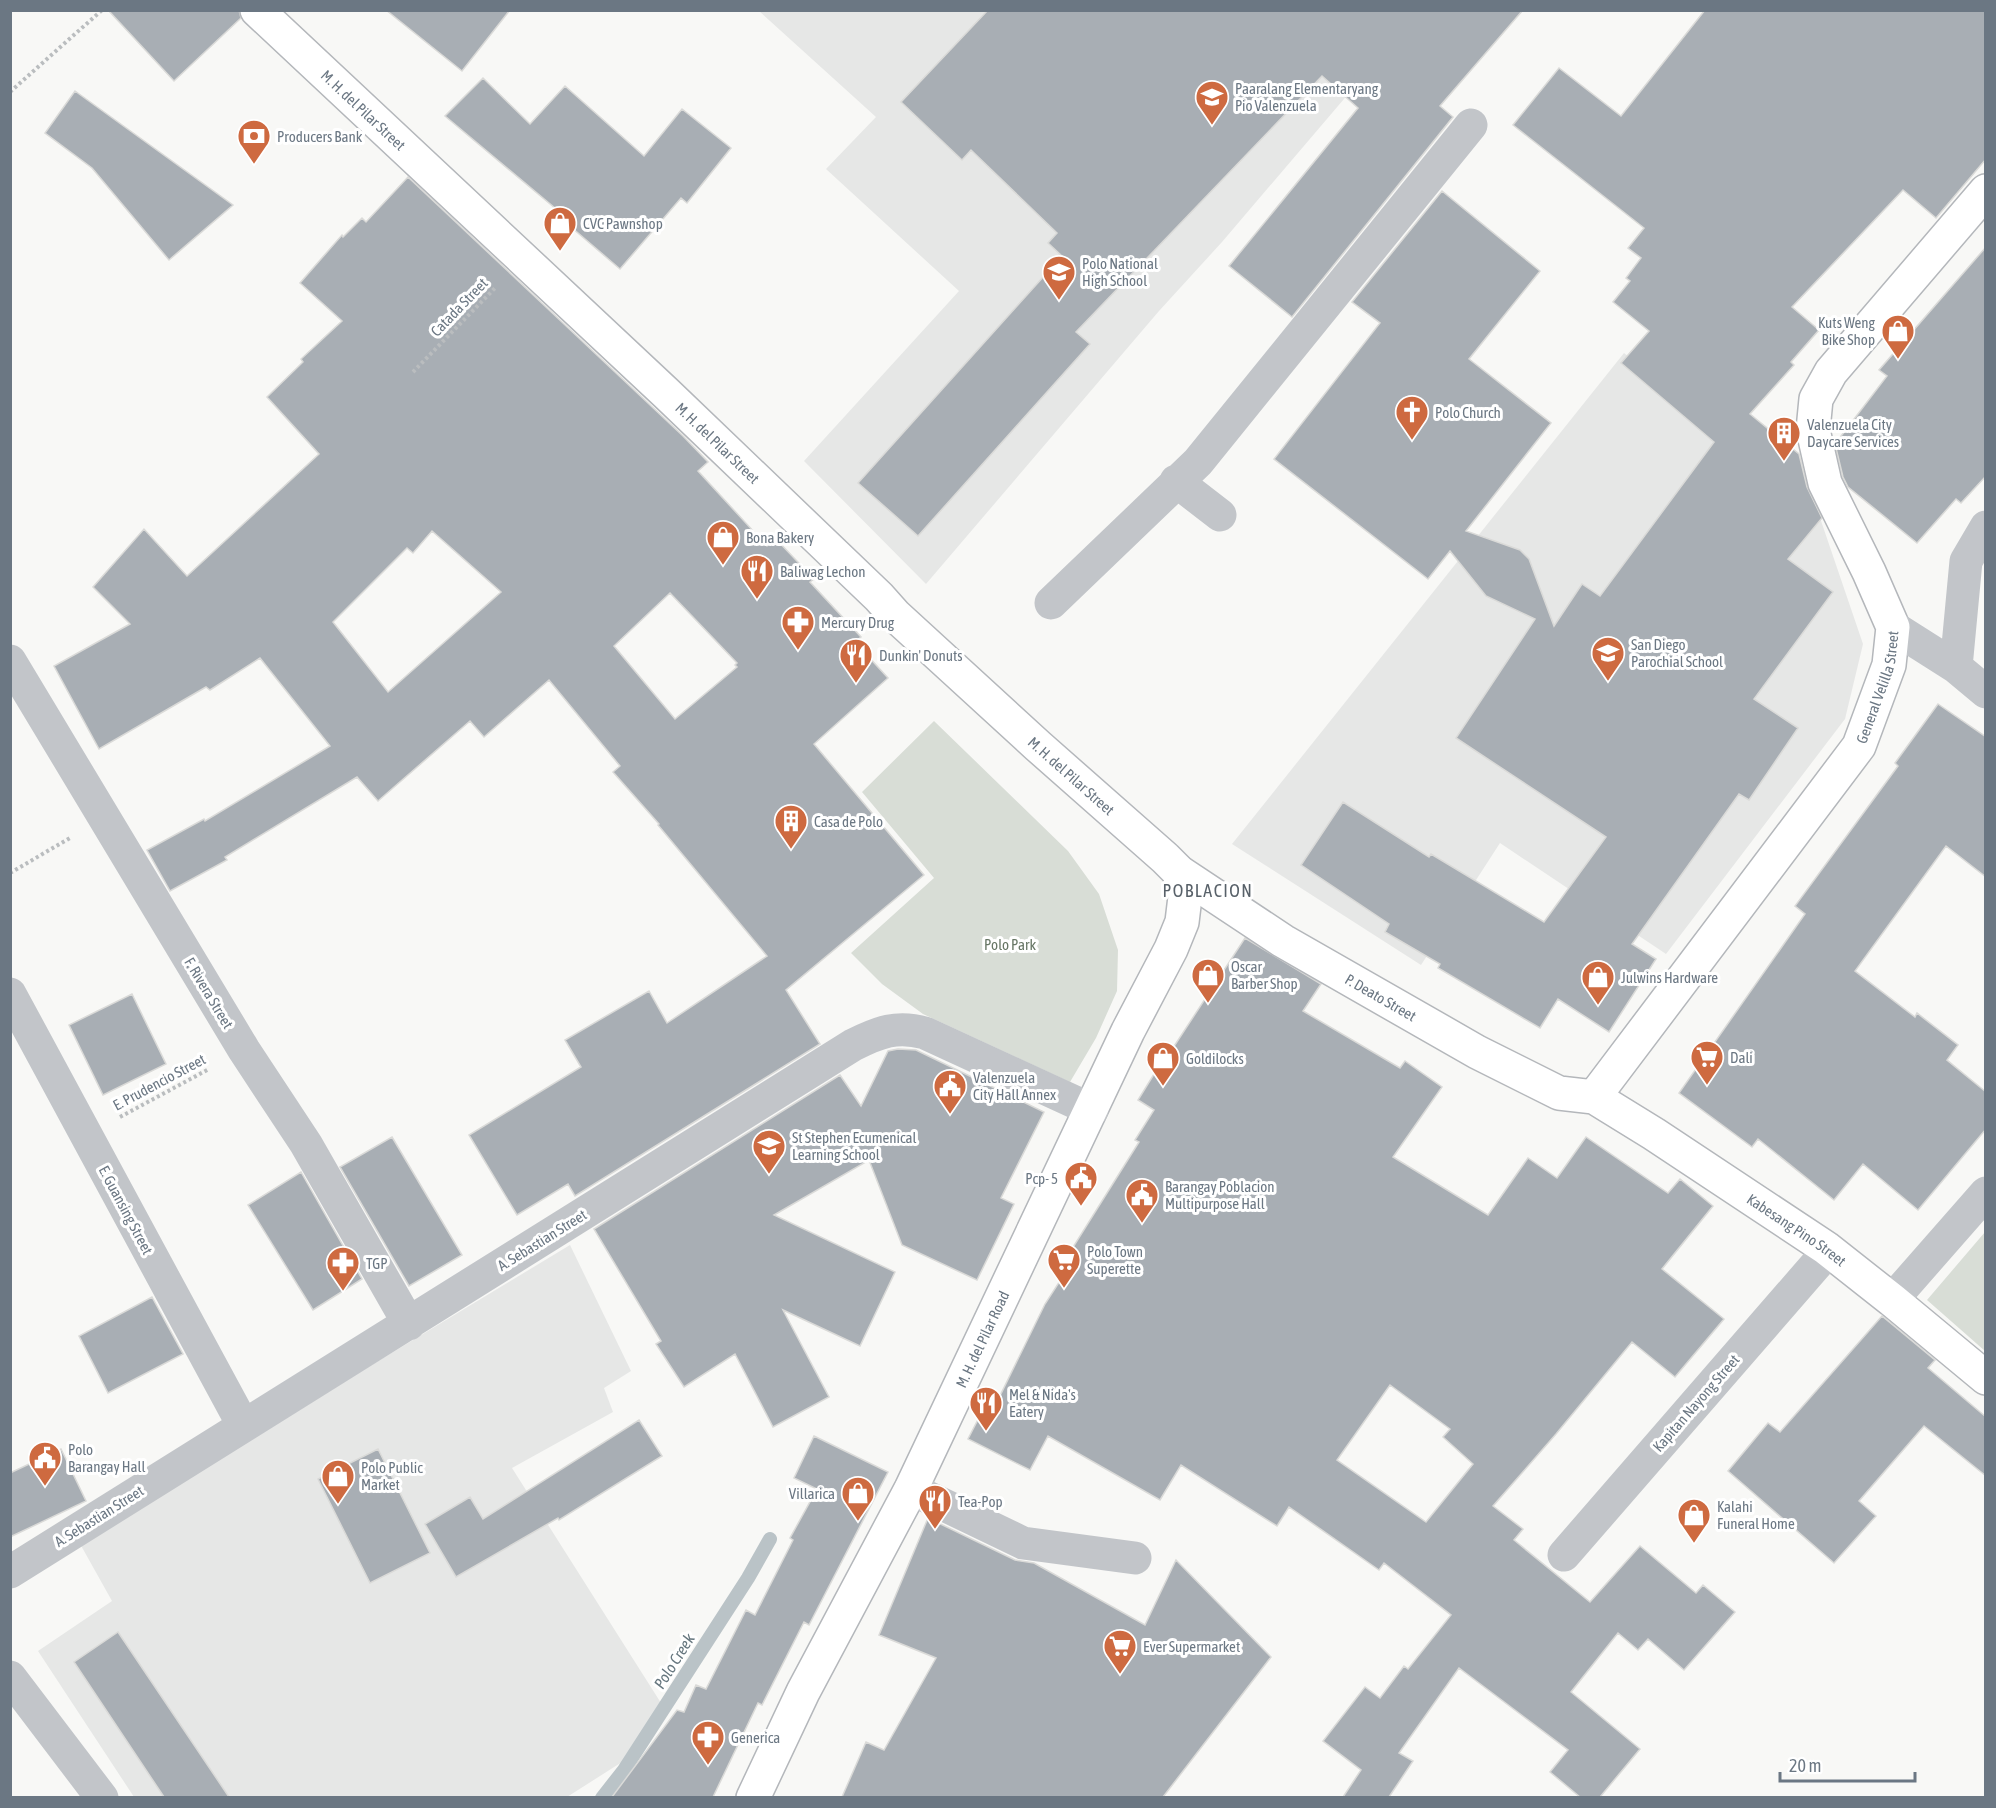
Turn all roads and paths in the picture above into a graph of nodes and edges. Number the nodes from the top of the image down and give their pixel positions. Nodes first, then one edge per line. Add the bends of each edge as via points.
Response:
1 (102, 10) edge
2 (257, 10) edge
3 (10, 92) edge
4 (1471, 125) dead end
5 (1986, 191) edge
6 (522, 259) junction
7 (413, 372) dead end
8 (1176, 481) junction
9 (1220, 515) dead end
10 (1986, 527) edge
11 (1051, 603) dead end
12 (1893, 627) junction
13 (10, 661) edge
14 (1956, 667) junction
15 (1986, 692) edge
16 (104, 818) junction
17 (1179, 872) junction
18 (10, 873) edge
19 (10, 994) edge
20 (244, 1050) junction
21 (1594, 1097) junction
22 (1092, 1110) junction
23 (86, 1135) junction
24 (1986, 1193) edge
25 (1828, 1251) junction
26 (1892, 1300) junction
27 (409, 1324) junction
28 (1986, 1378) edge
29 (243, 1425) junction
30 (911, 1489) junction
31 (1564, 1555) dead end
32 (1135, 1558) dead end
33 (10, 1572) edge
34 (10, 1677) edge
35 (102, 1797) edge
36 (753, 1797) edge

1 - 3 path
2 - 6 main road, M. H. del Pilar Street
4 - 8 street via 1198,462
5 - 12 main road, General Velilla Street via 1831,372 1816,399 1813,430 1825,483
6 - 7 path, Catada Street
6 - 17 main road, M. H. del Pilar Street via 895,615
8 - 9 street
8 - 11 street
10 - 14 street via 1966,561
12 - 14 street
12 - 21 main road, General Velilla Street via 1889,665 1859,746
13 - 16 street, F. Rivera Street
14 - 15 street
16 - 18 path
16 - 20 street, F. Rivera Street
17 - 21 main road, P. Deato Street via 1283,941 1477,1052 1558,1093
17 - 22 main road, M. H. del Pilar Road via 1185,897 1182,922
19 - 23 street, E. Guansing Street
20 - 23 path, E. Prudencio Street
20 - 27 street, F. Rivera Street via 306,1144
21 - 25 main road, Kabesang Pino Street
22 - 27 street, A. Sebastian Street via 925,1033 901,1029 872,1036 853,1044
22 - 30 main road, M. H. del Pilar Road
23 - 29 street, E. Guansing Street
24 - 26 street
25 - 26 main road, Kabesang Pino Street
25 - 31 street, Kapitan Nayong Street
26 - 28 main road, Kabesang Pino Street
27 - 29 street, A. Sebastian Street
29 - 33 street, A. Sebastian Street
30 - 32 street via 1023,1543
30 - 36 main road, M. H. del Pilar Road via 803,1692
34 - 35 street

